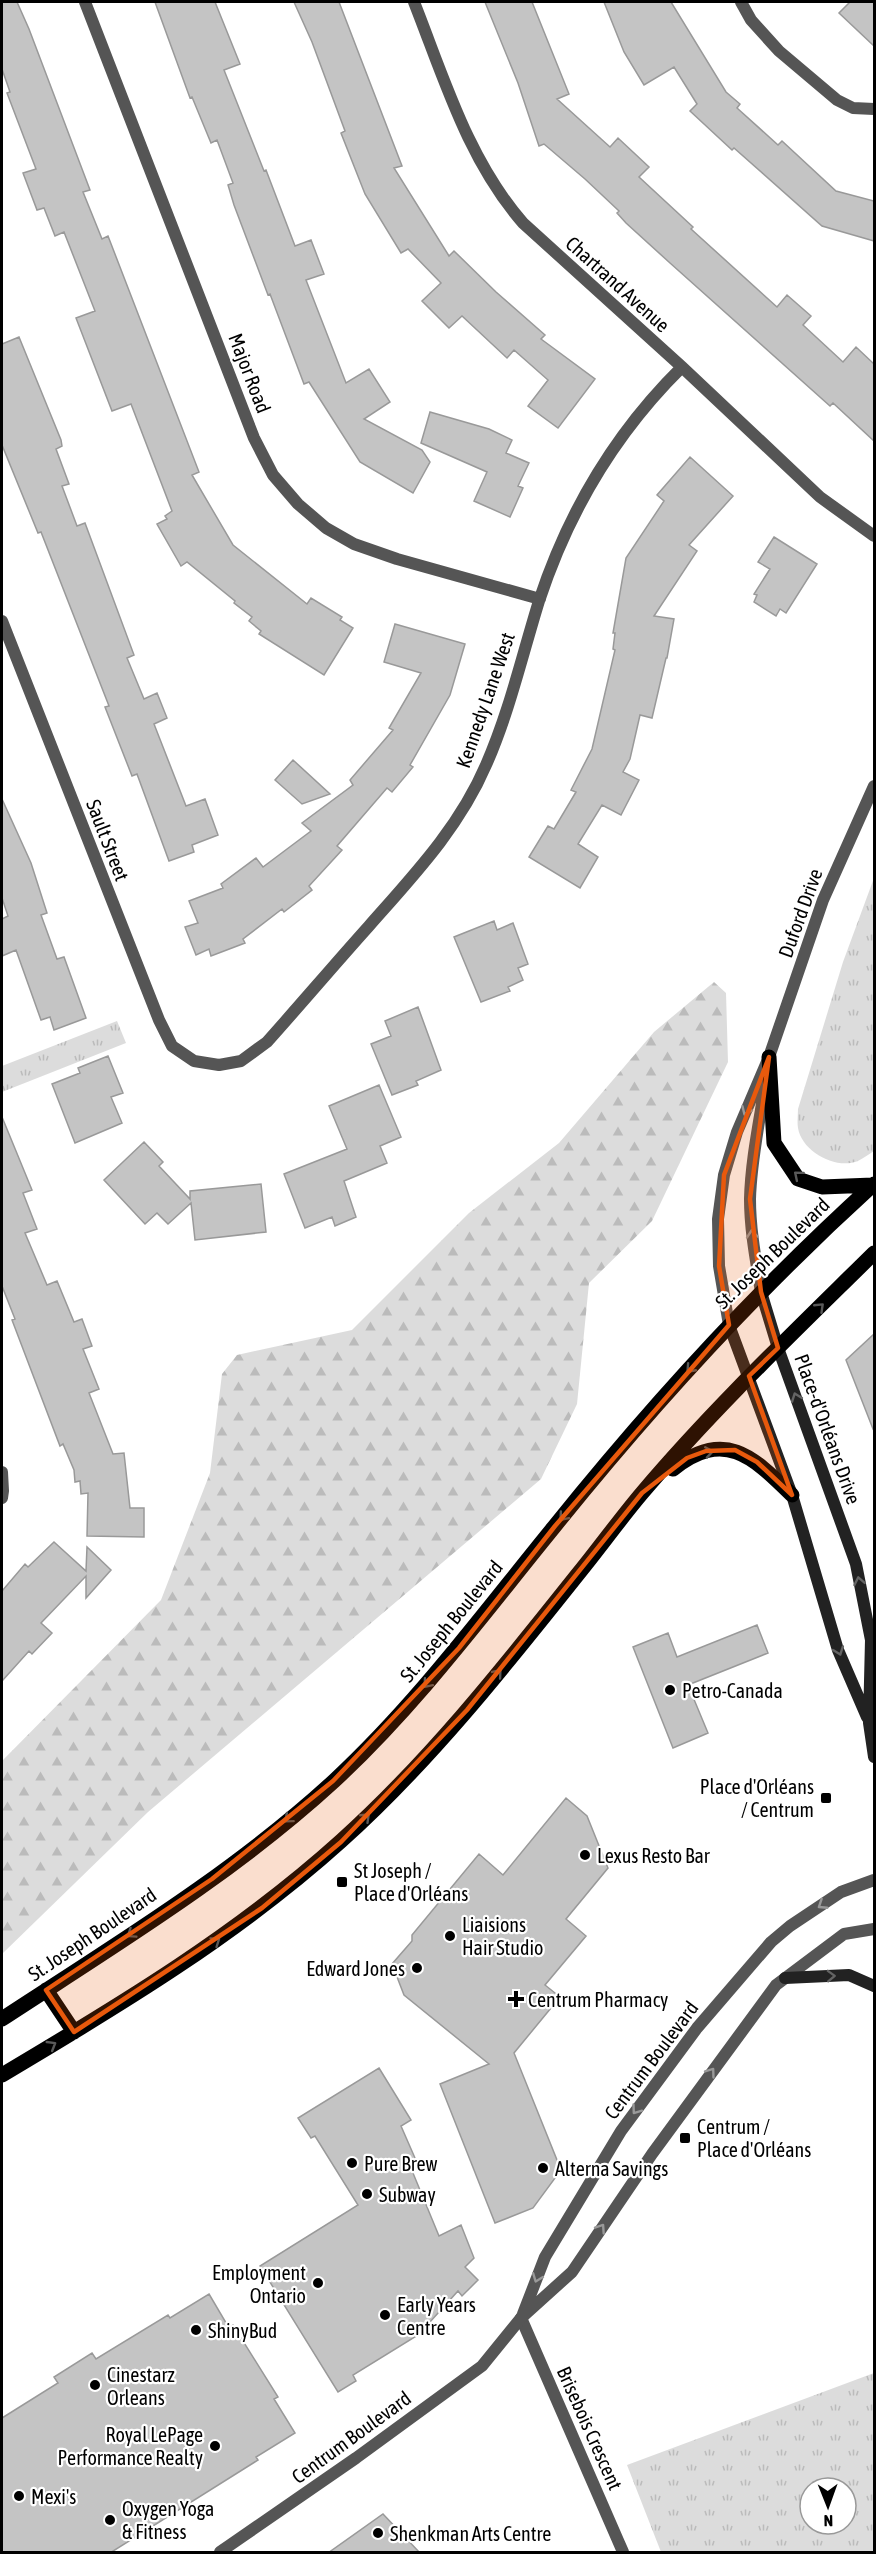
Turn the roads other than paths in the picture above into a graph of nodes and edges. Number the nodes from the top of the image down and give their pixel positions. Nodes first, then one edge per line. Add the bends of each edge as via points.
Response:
1 (85, 2) edge
2 (414, 2) edge
3 (741, 2) edge
4 (874, 109) edge
5 (682, 367) junction
6 (874, 536) edge
7 (540, 599) junction
8 (2, 621) edge
9 (874, 786) edge
10 (769, 1057) junction
11 (194, 1061) joint
12 (874, 1184) edge
13 (874, 1253) edge
14 (760, 1292) junction
15 (729, 1325) junction
16 (778, 1348) junction
17 (749, 1376) junction
18 (2, 1472) edge
19 (642, 1493) junction
20 (792, 1495) junction
21 (2, 1498) edge
22 (869, 1722) junction
23 (874, 1757) edge
24 (874, 1880) edge
25 (874, 1929) edge
26 (785, 1978) junction
27 (874, 1986) edge
28 (46, 1990) junction
29 (2, 2019) edge
30 (74, 2032) junction
31 (2, 2075) edge
32 (521, 2318) junction
33 (220, 2553) edge
34 (623, 2553) edge

1 - 7 street, Major Road via 250,429 273,475 326,528 354,544
2 - 5 street, Chartrand Avenue via 476,155 503,201 522,223
3 - 4 street via 751,20 779,51 837,100 853,108
5 - 6 street, Chartrand Avenue via 820,497
5 - 7 street, Kennedy Lane West via 651,398 590,485
7 - 11 street, Kennedy Lane West via 485,766 435,851 267,1042 241,1061 219,1065
8 - 11 street, Sault Street via 159,1020 172,1046
9 - 10 street, Duford Drive via 823,900
12 -> 10 main road via 822,1187 798,1179 774,1143
14 -> 10 street, Duford Drive via 750,1199
10 -> 15 street, Duford Drive via 736,1132 724,1175 718,1219 719,1266
12 - 14 main road, St. Joseph Boulevard
16 -> 13 main road
14 - 15 main road, St. Joseph Boulevard
14 - 16 main road, Place-d'Orléans Drive
15 - 17 main road, Place-d'Orléans Drive
15 -> 28 main road, St. Joseph Boulevard via 555,1526 399,1716 333,1781 212,1879
16 - 17 main road
22 -> 16 main road, Place-d'Orléans Drive via 871,1640 856,1564
17 - 19 main road
17 - 20 main road, Place-d'Orléans Drive
18 - 21 street
19 -> 20 main road via 687,1458 706,1451 735,1450 758,1462
30 -> 19 main road via 262,1908 341,1842 405,1779 466,1710
20 -> 22 main road, Place-d'Orléans Drive via 838,1650
22 - 23 main road, Place-d'Orléans Drive
24 -> 32 street, Centrum Boulevard via 841,1892 790,1926 771,1942 697,2028 615,2140 545,2257
25 - 26 street, Centrum Boulevard via 844,1934
26 -> 27 main road via 849,1975
32 -> 26 street, Centrum Boulevard via 572,2272 676,2120
28 - 29 main road, St. Joseph Boulevard
28 - 30 main road
31 -> 30 main road
32 - 33 street, Centrum Boulevard via 482,2366
32 - 34 street, Brisebois Crescent

